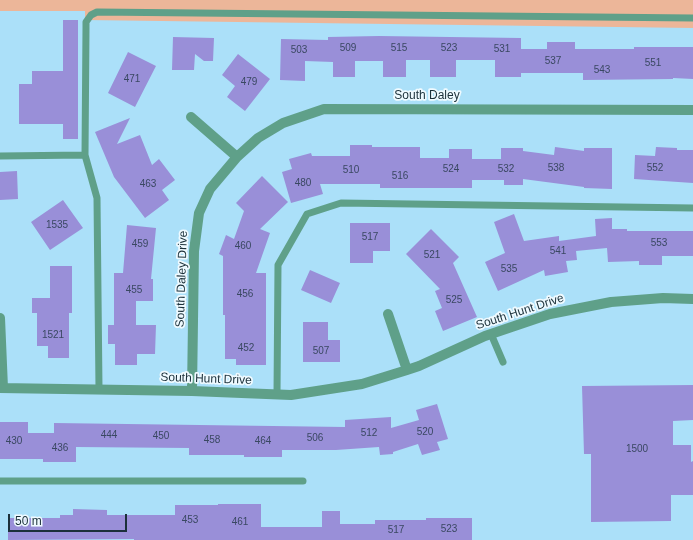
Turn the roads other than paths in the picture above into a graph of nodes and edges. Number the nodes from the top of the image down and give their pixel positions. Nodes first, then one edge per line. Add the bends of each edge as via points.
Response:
1 (693, 18) edge
2 (693, 110) edge
3 (191, 117) dead end
4 (84, 155) junction
5 (0, 156) edge
6 (237, 157) junction
7 (693, 208) edge
8 (693, 299) edge
9 (388, 314) dead end
10 (0, 318) edge
11 (491, 334) junction
12 (503, 362) dead end
13 (407, 370) junction
14 (1, 388) edge
15 (99, 389) junction
16 (192, 391) junction
17 (277, 394) junction
18 (0, 481) edge
19 (303, 481) dead end

1 - 4 lane via 97,12 86,22
2 - 6 street, South Daley via 324,109 283,123 258,138
3 - 6 street
4 - 5 lane
4 - 15 lane via 97,198
6 - 16 street, South Daley Drive via 210,189 199,213 194,251
7 - 17 lane via 341,203 307,214 278,265
8 - 11 street, South Hunt Drive via 663,298 611,302 550,314
9 - 13 street
10 - 14 street
11 - 12 lane
11 - 13 street, South Hunt Drive
13 - 17 street, South Hunt Drive via 362,384 291,395
14 - 15 street, South Hunt Drive
15 - 16 street, South Hunt Drive
16 - 17 street, South Hunt Drive
18 - 19 lane

